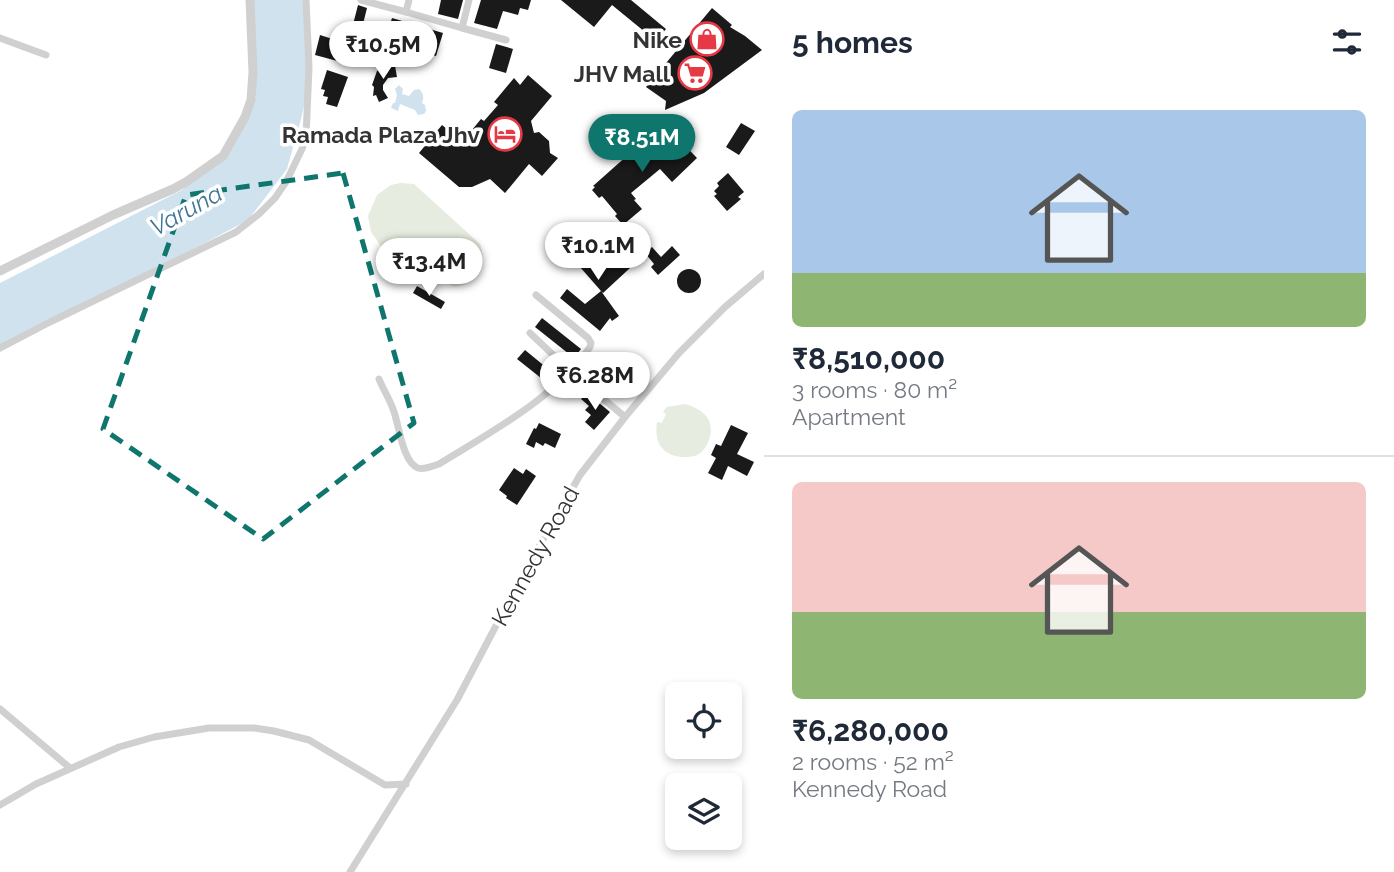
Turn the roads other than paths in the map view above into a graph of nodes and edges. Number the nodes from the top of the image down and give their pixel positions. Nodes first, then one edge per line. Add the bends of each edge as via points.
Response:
1 (250, 0) edge
2 (306, 0) edge
3 (360, 0) edge
4 (409, 0) edge
5 (469, 0) edge
6 (406, 12) junction
7 (462, 28) junction
8 (0, 38) edge
9 (506, 40) dead end
10 (46, 55) dead end
11 (0, 271) edge
12 (764, 274) edge
13 (536, 295) dead end
14 (530, 333) dead end
15 (0, 348) edge
16 (570, 371) junction
17 (379, 379) dead end
18 (625, 417) junction
19 (0, 709) edge
20 (70, 768) junction
21 (406, 784) junction
22 (0, 804) edge
23 (351, 872) edge

1 - 11 street via 251,100 223,156 186,183
2 - 15 street via 306,136 297,162 275,198 236,232
3 - 6 street
4 - 6 street
5 - 7 street
6 - 7 street
7 - 9 street
8 - 10 street
12 - 18 street, Kennedy Road via 679,353
13 - 16 street via 590,340 590,347
14 - 16 street
16 - 17 street via 527,408 425,469 410,462
16 - 18 street
18 - 21 street, Kennedy Road via 580,475
19 - 20 street
20 - 21 street via 154,737 209,728 254,728 309,740 385,785
20 - 22 street
21 - 23 street, Kennedy Road

